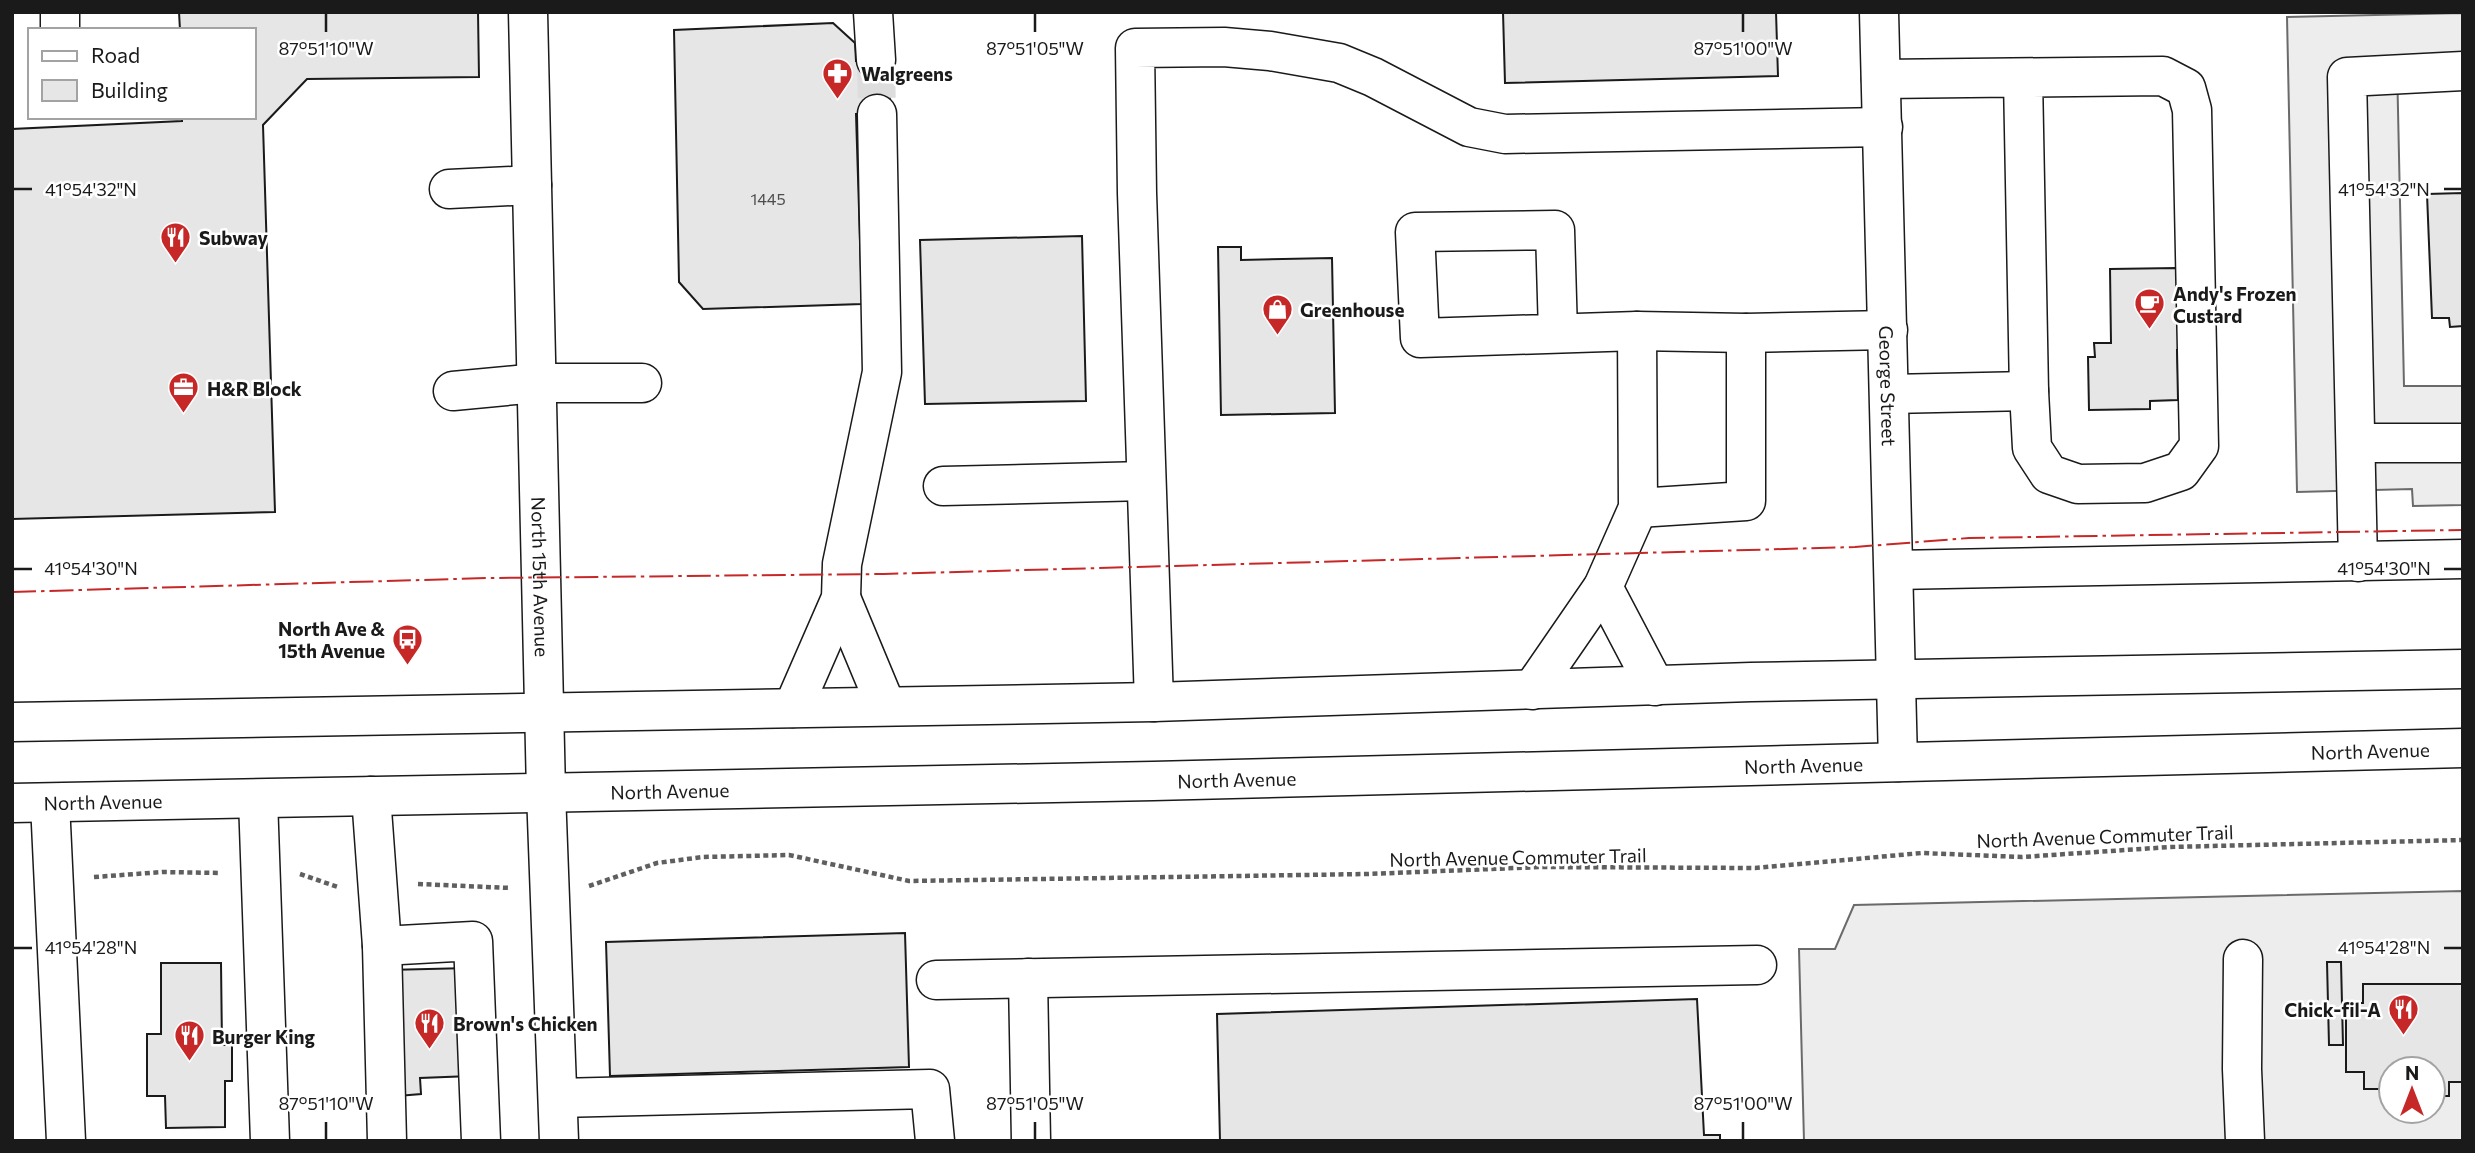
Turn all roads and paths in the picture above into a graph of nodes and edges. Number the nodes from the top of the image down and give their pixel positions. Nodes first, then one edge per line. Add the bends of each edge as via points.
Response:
1 (527, 12) edge
2 (873, 12) edge
3 (1879, 12) edge
4 (876, 60) tunnel mouth
5 (2463, 71) edge
6 (2023, 78) junction
7 (1881, 79) junction
8 (877, 114) tunnel mouth
9 (1883, 127) junction
10 (532, 185) junction
11 (449, 189) dead end
12 (1888, 330) junction
13 (1637, 331) junction
14 (1558, 333) junction
15 (1746, 333) junction
16 (537, 383) junction
17 (642, 383) dead end
18 (453, 391) dead end
19 (2029, 391) junction
20 (1890, 394) junction
21 (2356, 443) junction
22 (2463, 443) edge
23 (1146, 481) junction
24 (943, 486) dead end
25 (1638, 508) junction
26 (2463, 559) edge
27 (2358, 562) junction
28 (1895, 570) junction
29 (1602, 587) junction
30 (841, 598) junction
31 (2463, 669) edge
32 (1898, 681) junction
33 (1655, 686) junction
34 (1532, 690) junction
35 (1154, 702) junction
36 (886, 706) junction
37 (793, 708) junction
38 (545, 712) junction
39 (12, 722) edge
40 (2463, 748) edge
41 (1898, 762) junction
42 (547, 792) junction
43 (371, 796) junction
44 (258, 799) junction
45 (12, 803) edge
46 (50, 803) junction
47 (2463, 840) edge
48 (230, 873) dead end
49 (294, 874) dead end
50 (86, 878) dead end
51 (405, 883) dead end
52 (515, 888) dead end
53 (584, 888) dead end
54 (344, 891) dead end
55 (382, 946) junction
56 (2243, 959) dead end
57 (1757, 965) dead end
58 (1028, 978) junction
59 (936, 980) dead end
60 (558, 1098) junction
61 (65, 1141) edge
62 (270, 1141) edge
63 (387, 1141) edge
64 (481, 1141) edge
65 (559, 1141) edge
66 (935, 1141) edge
67 (1031, 1141) edge
68 (2245, 1141) edge

1 - 10 main road, North 15th Avenue
2 - 4 main road
3 - 7 main road, George Street
5 - 21 main road via 2347,77
6 - 7 main road
6 - 19 main road
6 - 19 main road via 2163,76 2186,88 2192,110 2199,446 2181,471 2145,483 2078,484 2049,474 2032,448
7 - 9 main road, George Street
8 - 30 main road via 882,372 842,564
9 - 12 main road, George Street
9 - 23 main road via 1505,134 1469,127 1339,63 1224,47 1135,48
10 - 11 main road
10 - 16 main road, North 15th Avenue
12 - 15 main road
12 - 20 main road, George Street
13 - 14 main road
13 - 15 main road
13 - 25 main road
14 - 14 main road via 1555,230 1415,232 1420,338
15 - 25 main road via 1746,501
16 - 17 main road
16 - 18 main road
16 - 38 main road, North 15th Avenue
19 - 20 main road
20 - 28 main road, George Street
21 - 22 main road
21 - 27 main road
23 - 24 main road
23 - 35 main road
25 - 29 main road
26 - 27 main road
27 - 28 main road
28 - 32 main road, George Street
29 - 33 main road
29 - 34 main road
30 - 36 main road
30 - 37 main road
31 - 32 main road
32 - 33 main road
32 - 41 main road, George Street
33 - 34 main road
34 - 35 main road
35 - 36 main road
36 - 37 main road
37 - 38 main road
38 - 39 main road
38 - 42 main road, North 15th Avenue
40 - 41 main road, North Avenue
41 - 42 main road, North Avenue
42 - 43 main road, North Avenue
42 - 60 main road, North 15th Avenue
43 - 44 main road, North Avenue
43 - 55 main road
44 - 46 main road, North Avenue
44 - 62 main road
45 - 46 main road, North Avenue
46 - 61 main road
47 - 53 path, North Avenue Commuter Trail via 2170,847 2022,857 1922,853 1794,866 1702,869 1541,867 909,881 789,855 703,857 657,863
48 - 50 path
49 - 54 path via 326,881
51 - 52 path
55 - 63 main road
55 - 64 main road via 472,941
56 - 68 main road
57 - 58 main road
58 - 59 main road
58 - 67 main road
60 - 65 main road, North 15th Avenue
60 - 66 main road via 930,1089

